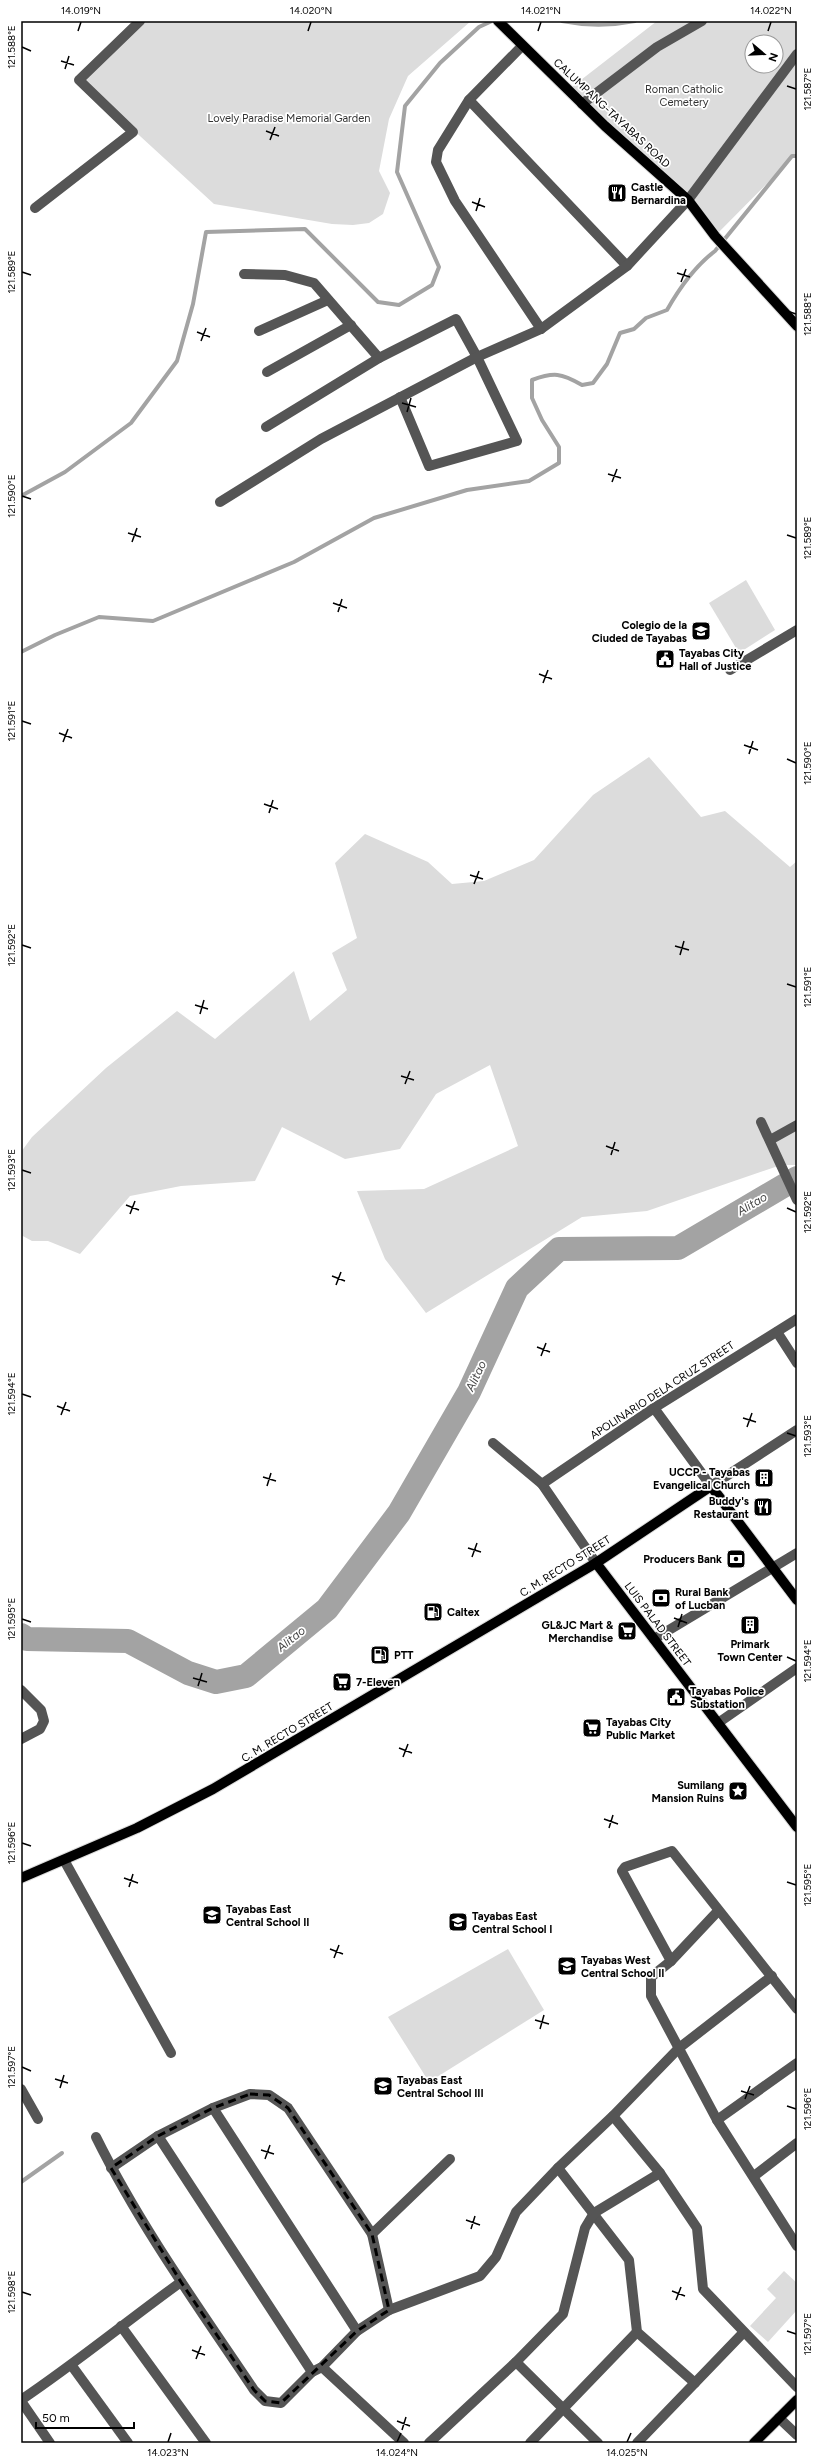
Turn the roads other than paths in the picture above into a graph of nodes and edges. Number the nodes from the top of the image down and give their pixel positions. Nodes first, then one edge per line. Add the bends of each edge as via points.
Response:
1 (140, 21) edge
2 (702, 21) edge
3 (501, 25) edge
4 (522, 46) junction
5 (797, 54) edge
6 (469, 100) junction
7 (582, 104) junction
8 (688, 200) junction
9 (34, 208) dead end
10 (627, 266) junction
11 (244, 274) dead end
12 (328, 300) junction
13 (351, 325) junction
14 (797, 326) edge
15 (541, 329) junction
16 (259, 331) dead end
17 (478, 357) junction
18 (379, 358) junction
19 (267, 372) dead end
20 (400, 397) junction
21 (266, 427) dead end
22 (220, 502) dead end
23 (797, 630) edge
24 (730, 670) dead end
25 (761, 1122) dead end
26 (797, 1125) edge
27 (770, 1140) junction
28 (797, 1200) edge
29 (797, 1319) edge
30 (777, 1332) junction
31 (797, 1363) edge
32 (654, 1408) junction
33 (797, 1430) edge
34 (494, 1443) dead end
35 (542, 1484) junction
36 (711, 1486) junction
37 (797, 1553) edge
38 (596, 1563) junction
39 (772, 1568) junction
40 (797, 1600) edge
41 (654, 1639) junction
42 (797, 1668) edge
43 (21, 1690) edge
44 (718, 1723) junction
45 (21, 1739) edge
46 (797, 1827) edge
47 (64, 1860) junction
48 (21, 1878) edge
49 (718, 1911) junction
50 (671, 1961) junction
51 (772, 1976) junction
52 (797, 2009) edge
53 (679, 2048) junction
54 (171, 2053) dead end
55 (797, 2063) edge
56 (21, 2089) edge
57 (213, 2108) junction
58 (614, 2116) junction
59 (38, 2119) dead end
60 (717, 2120) junction
61 (158, 2136) junction
62 (96, 2137) dead end
63 (797, 2143) edge
64 (450, 2159) dead end
65 (111, 2168) junction
66 (558, 2168) junction
67 (660, 2174) junction
68 (754, 2176) junction
69 (594, 2213) junction
70 (372, 2234) junction
71 (797, 2246) edge
72 (181, 2282) junction
73 (389, 2310) junction
74 (121, 2326) junction
75 (357, 2331) junction
76 (636, 2332) junction
77 (743, 2333) junction
78 (516, 2362) junction
79 (72, 2366) junction
80 (322, 2367) junction
81 (312, 2372) junction
82 (695, 2383) junction
83 (797, 2387) edge
84 (21, 2400) edge
85 (797, 2400) edge
86 (563, 2409) junction
87 (779, 2418) junction
88 (797, 2435) edge
89 (50, 2443) edge
90 (128, 2443) edge
91 (206, 2443) edge
92 (404, 2443) edge
93 (429, 2443) edge
94 (530, 2443) edge
95 (598, 2443) edge
96 (637, 2443) edge
97 (754, 2443) edge

1 - 9 street via 79,80 133,132
2 - 7 street via 657,47
3 - 4 main road, CALUMPANG-TAYABAS ROAD
4 - 6 street
4 - 7 main road, CALUMPANG-TAYABAS ROAD
5 - 8 street
6 - 10 street
6 - 15 street via 438,150 436,162 455,201
7 - 8 main road, CALUMPANG-TAYABAS ROAD
8 - 10 street
8 - 14 main road, CALUMPANG-TAYABAS ROAD via 715,236
10 - 15 street
11 - 12 street via 286,275 302,279 314,283
12 - 13 street
12 - 16 street
13 - 18 street
13 - 19 street
15 - 17 street
17 - 18 street via 456,319
17 - 20 street
17 - 20 street via 518,441 429,466
18 - 21 street
20 - 22 street via 321,439
23 - 24 street
25 - 27 street
26 - 27 street
27 - 28 street
29 - 30 street, APOLINARIO DELA CRUZ STREET
30 - 31 street
30 - 32 street, APOLINARIO DELA CRUZ STREET
32 - 35 street, APOLINARIO DELA CRUZ STREET
32 - 36 street
33 - 36 street, C. M. RECTO STREET
34 - 35 street, LUIS PALAD STREET
35 - 38 street, LUIS PALAD STREET
36 - 38 main road, C. M. RECTO STREET
36 - 39 main road
37 - 39 street
38 - 41 main road, LUIS PALAD STREET
38 - 47 main road, C. M. RECTO STREET via 213,1789
39 - 40 main road
39 - 41 street
41 - 44 main road, LUIS PALAD STREET
42 - 44 street
43 - 45 street via 41,1710 44,1721 40,1729
44 - 46 main road, LUIS PALAD STREET
47 - 48 main road, C. M. RECTO STREET
47 - 54 street
49 - 50 street
49 - 50 street via 672,1852 625,1867 622,1875
49 - 51 street
50 - 53 street via 651,1977 651,1996
51 - 52 street
51 - 53 street
53 - 58 street
53 - 60 street
55 - 60 street
56 - 59 street
57 - 61 street
57 - 70 street via 250,2094 270,2095 288,2108
57 - 75 street
58 - 66 street
58 - 67 street
60 - 68 street
61 - 65 street
61 - 81 street
62 - 65 street
63 - 68 street
64 - 70 street
65 - 72 street
66 - 69 street
66 - 73 street via 516,2212 496,2258 480,2276
67 - 69 street
67 - 77 street via 697,2228 703,2289
68 - 71 street
69 - 76 street via 629,2260
69 - 78 street via 585,2228 563,2314
70 - 73 street
72 - 74 street
72 - 81 street via 254,2390 265,2401 280,2403
73 - 75 street
74 - 79 street
74 - 91 street
75 - 80 street
76 - 82 street
76 - 86 street
77 - 82 street
77 - 83 street
78 - 86 street
78 - 93 street
79 - 84 street
79 - 90 street
80 - 81 street
80 - 92 street
82 - 96 street
84 - 89 street
85 - 87 main road
86 - 94 street
86 - 95 street
87 - 88 street
87 - 97 main road

